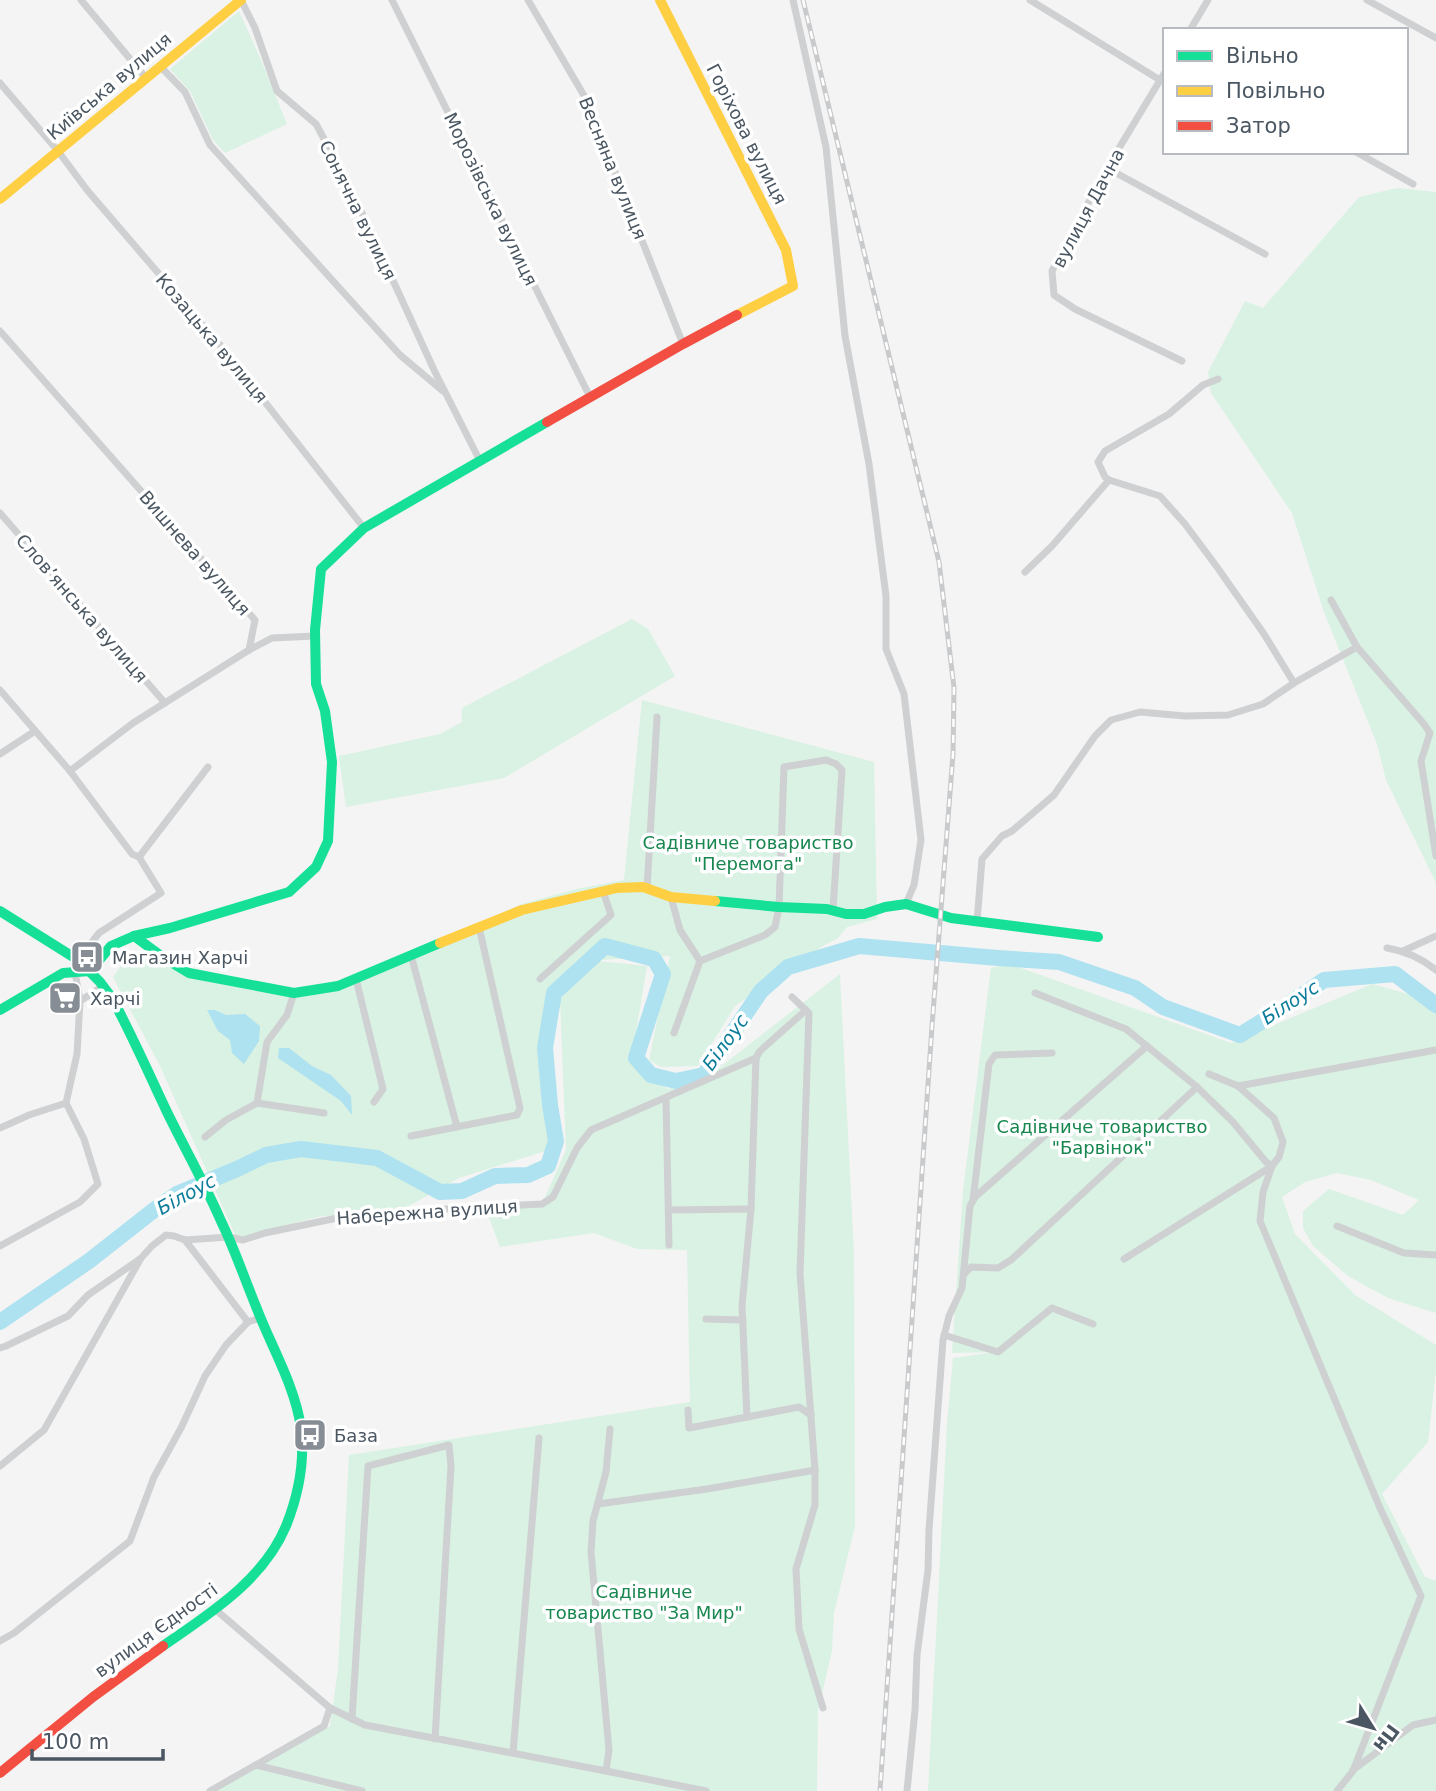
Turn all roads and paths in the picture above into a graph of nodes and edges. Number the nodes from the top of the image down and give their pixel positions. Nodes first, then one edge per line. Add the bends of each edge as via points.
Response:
1 (81, 0) edge
2 (241, 0) edge
3 (392, 0) edge
4 (528, 0) edge
5 (660, 0) edge
6 (793, 0) edge
7 (1030, 0) edge
8 (1208, 0) edge
9 (1367, 0) edge
10 (1191, 28) edge
11 (1436, 37) edge
12 (160, 66) junction
13 (1163, 75) edge
14 (146, 78) junction
15 (1160, 80) junction
16 (0, 83) edge
17 (58, 151) junction
18 (1360, 154) edge
19 (1107, 168) junction
20 (1413, 184) dead end
21 (0, 199) edge
22 (1265, 254) dead end
23 (0, 331) edge
24 (683, 344) junction
25 (1182, 361) dead end
26 (1218, 379) dead end
27 (446, 394) junction
28 (590, 397) junction
29 (480, 461) junction
30 (1109, 480) junction
31 (0, 513) edge
32 (363, 528) junction
33 (1026, 572) dead end
34 (1331, 600) dead end
35 (315, 636) junction
36 (1357, 647) junction
37 (249, 650) junction
38 (1294, 682) junction
39 (0, 690) edge
40 (164, 703) junction
41 (657, 717) dead end
42 (35, 731) junction
43 (0, 754) edge
44 (208, 767) dead end
45 (70, 771) junction
46 (1436, 856) edge
47 (139, 857) junction
48 (647, 889) junction
49 (603, 891) junction
50 (671, 897) junction
51 (906, 904) junction
52 (779, 907) junction
53 (833, 910) junction
54 (0, 911) edge
55 (977, 922) junction
56 (479, 927) junction
57 (134, 936) junction
58 (1436, 936) edge
59 (1098, 937) dead end
60 (1387, 948) dead end
61 (1403, 951) junction
62 (411, 955) junction
63 (700, 961) junction
64 (77, 966) junction
65 (1436, 970) edge
66 (90, 971) junction
67 (356, 979) junction
68 (540, 979) dead end
69 (103, 986) junction
70 (294, 993) junction
71 (1035, 993) dead end
72 (792, 997) dead end
73 (80, 1001) junction
74 (0, 1010) edge
75 (806, 1010) junction
76 (674, 1033) dead end
77 (1147, 1046) junction
78 (1436, 1050) edge
79 (1052, 1054) dead end
80 (756, 1058) junction
81 (1209, 1074) dead end
82 (1238, 1086) junction
83 (1197, 1087) junction
84 (666, 1098) junction
85 (374, 1102) dead end
86 (66, 1103) junction
87 (257, 1103) junction
88 (324, 1113) dead end
89 (457, 1127) junction
90 (0, 1128) edge
91 (411, 1136) dead end
92 (205, 1137) dead end
93 (1272, 1166) junction
94 (973, 1200) junction
95 (751, 1209) junction
96 (669, 1210) junction
97 (1337, 1226) dead end
98 (229, 1237) junction
99 (185, 1240) junction
100 (669, 1245) dead end
101 (0, 1246) edge
102 (1436, 1255) edge
103 (141, 1258) junction
104 (1124, 1259) dead end
105 (964, 1273) junction
106 (260, 1318) junction
107 (706, 1319) dead end
108 (743, 1320) junction
109 (248, 1322) junction
110 (1093, 1324) dead end
111 (944, 1335) junction
112 (0, 1348) edge
113 (688, 1410) dead end
114 (811, 1415) junction
115 (747, 1417) junction
116 (610, 1429) dead end
117 (539, 1438) dead end
118 (0, 1466) edge
119 (815, 1470) junction
120 (598, 1504) junction
121 (216, 1610) junction
122 (0, 1641) edge
123 (330, 1708) junction
124 (823, 1708) dead end
125 (352, 1719) junction
126 (1436, 1720) edge
127 (435, 1739) junction
128 (513, 1754) junction
129 (256, 1765) junction
130 (606, 1771) junction
131 (1353, 1771) junction
132 (0, 1773) edge
133 (210, 1791) edge
134 (362, 1791) edge
135 (706, 1791) edge
136 (907, 1791) edge
137 (1337, 1791) edge

1 - 14 street
2 - 12 street, Київська вулиця
2 - 27 street, Сонячна вулиця via 277,91 316,124 351,189
3 - 28 street, Морозівська вулиця
4 - 24 street, Весняна вулиця via 586,99
5 - 24 street, Горіхова вулиця via 786,250 793,286
6 - 51 street via 826,147 845,336 869,464 886,596 886,649 904,694 921,840 915,885
7 - 15 street
8 - 10 street
9 - 11 street
12 - 14 street, Київська вулиця
12 - 27 street, Сонячна вулиця via 186,92 210,145 400,355
13 - 15 street, вулиця Дачна
14 - 17 street, Київська вулиця
15 - 19 street, вулиця Дачна
16 - 17 street, Козацька вулиця
17 - 21 street, Київська вулиця
17 - 32 street, Козацька вулиця via 220,345
18 - 20 street
19 - 22 street
19 - 25 street, вулиця Дачна via 1052,271 1054,295
23 - 37 street, Вишнева вулиця via 255,620
24 - 28 street
26 - 30 street via 1105,451 1098,462
27 - 29 street, Сонячна вулиця
28 - 29 street
29 - 32 street
30 - 33 street
30 - 38 street via 1160,496 1217,567
31 - 40 street, Словʼянська вулиця
32 - 35 street via 321,569
34 - 36 street
35 - 37 street via 272,638
35 - 57 street via 316,684 332,762 328,841 316,867 289,892
36 - 38 street
36 - 46 street via 1430,733 1421,761
37 - 40 street
38 - 55 street via 1263,704 1228,715 1140,712 1111,719 1054,795 1002,836 982,859
39 - 42 street
40 - 45 street
41 - 48 street
42 - 43 street
42 - 45 street
44 - 47 street
45 - 47 street via 132,854
47 - 64 street via 160,893 99,933
48 - 49 street
48 - 50 street
49 - 56 street
49 - 68 street via 611,915
50 - 52 street
50 - 63 street via 680,930
51 - 53 street via 864,914
51 - 55 street
52 - 53 street
52 - 53 street via 784,766 826,760 842,770
52 - 63 street via 775,927 765,936
54 - 64 street
55 - 59 street
56 - 62 street
56 - 89 street via 520,1108 517,1115
57 - 66 street via 111,946
57 - 70 street via 189,973
58 - 61 street
60 - 61 street
61 - 65 street
62 - 67 street
62 - 89 street
63 - 76 street
64 - 66 street
64 - 73 street
64 - 74 street
66 - 69 street
67 - 70 street
67 - 85 street via 383,1089
69 - 73 street
69 - 98 street, вулиця Єдності via 121,1013
70 - 87 street via 287,1015 267,1042
71 - 77 street via 1126,1029
72 - 75 street
73 - 86 street via 77,1054
75 - 80 street
75 - 114 street via 810,1013 800,1273
77 - 83 street
77 - 94 street
78 - 82 street
79 - 94 street via 995,1055 989,1064
80 - 84 street, Набережна вулиця
80 - 95 street
81 - 82 street
82 - 93 street via 1274,1118 1283,1142
83 - 93 street
83 - 105 street via 1011,1261 998,1268 971,1267
84 - 96 street
84 - 98 street, Набережна вулиця via 591,1130 553,1197 542,1204 342,1217 243,1240
86 - 90 street
86 - 101 street via 84,1139 98,1184 80,1202
87 - 88 street
87 - 92 street
89 - 91 street
93 - 104 street
93 - 131 street via 1260,1221 1421,1596
94 - 105 street
95 - 96 street
95 - 108 street
96 - 100 street
97 - 102 street via 1404,1253
98 - 99 street, Набережна вулиця
98 - 106 street, вулиця Єдності
99 - 103 street, Набережна вулиця via 166,1236
99 - 109 street
103 - 112 street via 88,1295 68,1316
103 - 118 street, Набережна вулиця via 44,1430
105 - 111 street
106 - 109 street
106 - 121 street, вулиця Єдності via 298,1412 302,1446 298,1486 287,1523 271,1553
107 - 108 street
108 - 115 street
109 - 122 street via 205,1376 154,1477 130,1541
110 - 111 street via 1052,1308 998,1352
111 - 136 street
113 - 115 street via 689,1428
114 - 115 street via 799,1407
114 - 119 street
116 - 120 street
117 - 128 street
119 - 120 street
119 - 124 street via 816,1505 796,1569 799,1629
120 - 130 street via 591,1552 609,1750
121 - 123 street
121 - 132 street, вулиця Єдності via 129,1670
123 - 125 street
123 - 129 street via 324,1726
125 - 127 street via 365,1726
125 - 127 street via 368,1466 449,1445
126 - 131 street via 1413,1725
127 - 128 street
128 - 130 street
129 - 133 street
129 - 134 street
130 - 135 street
131 - 137 street

